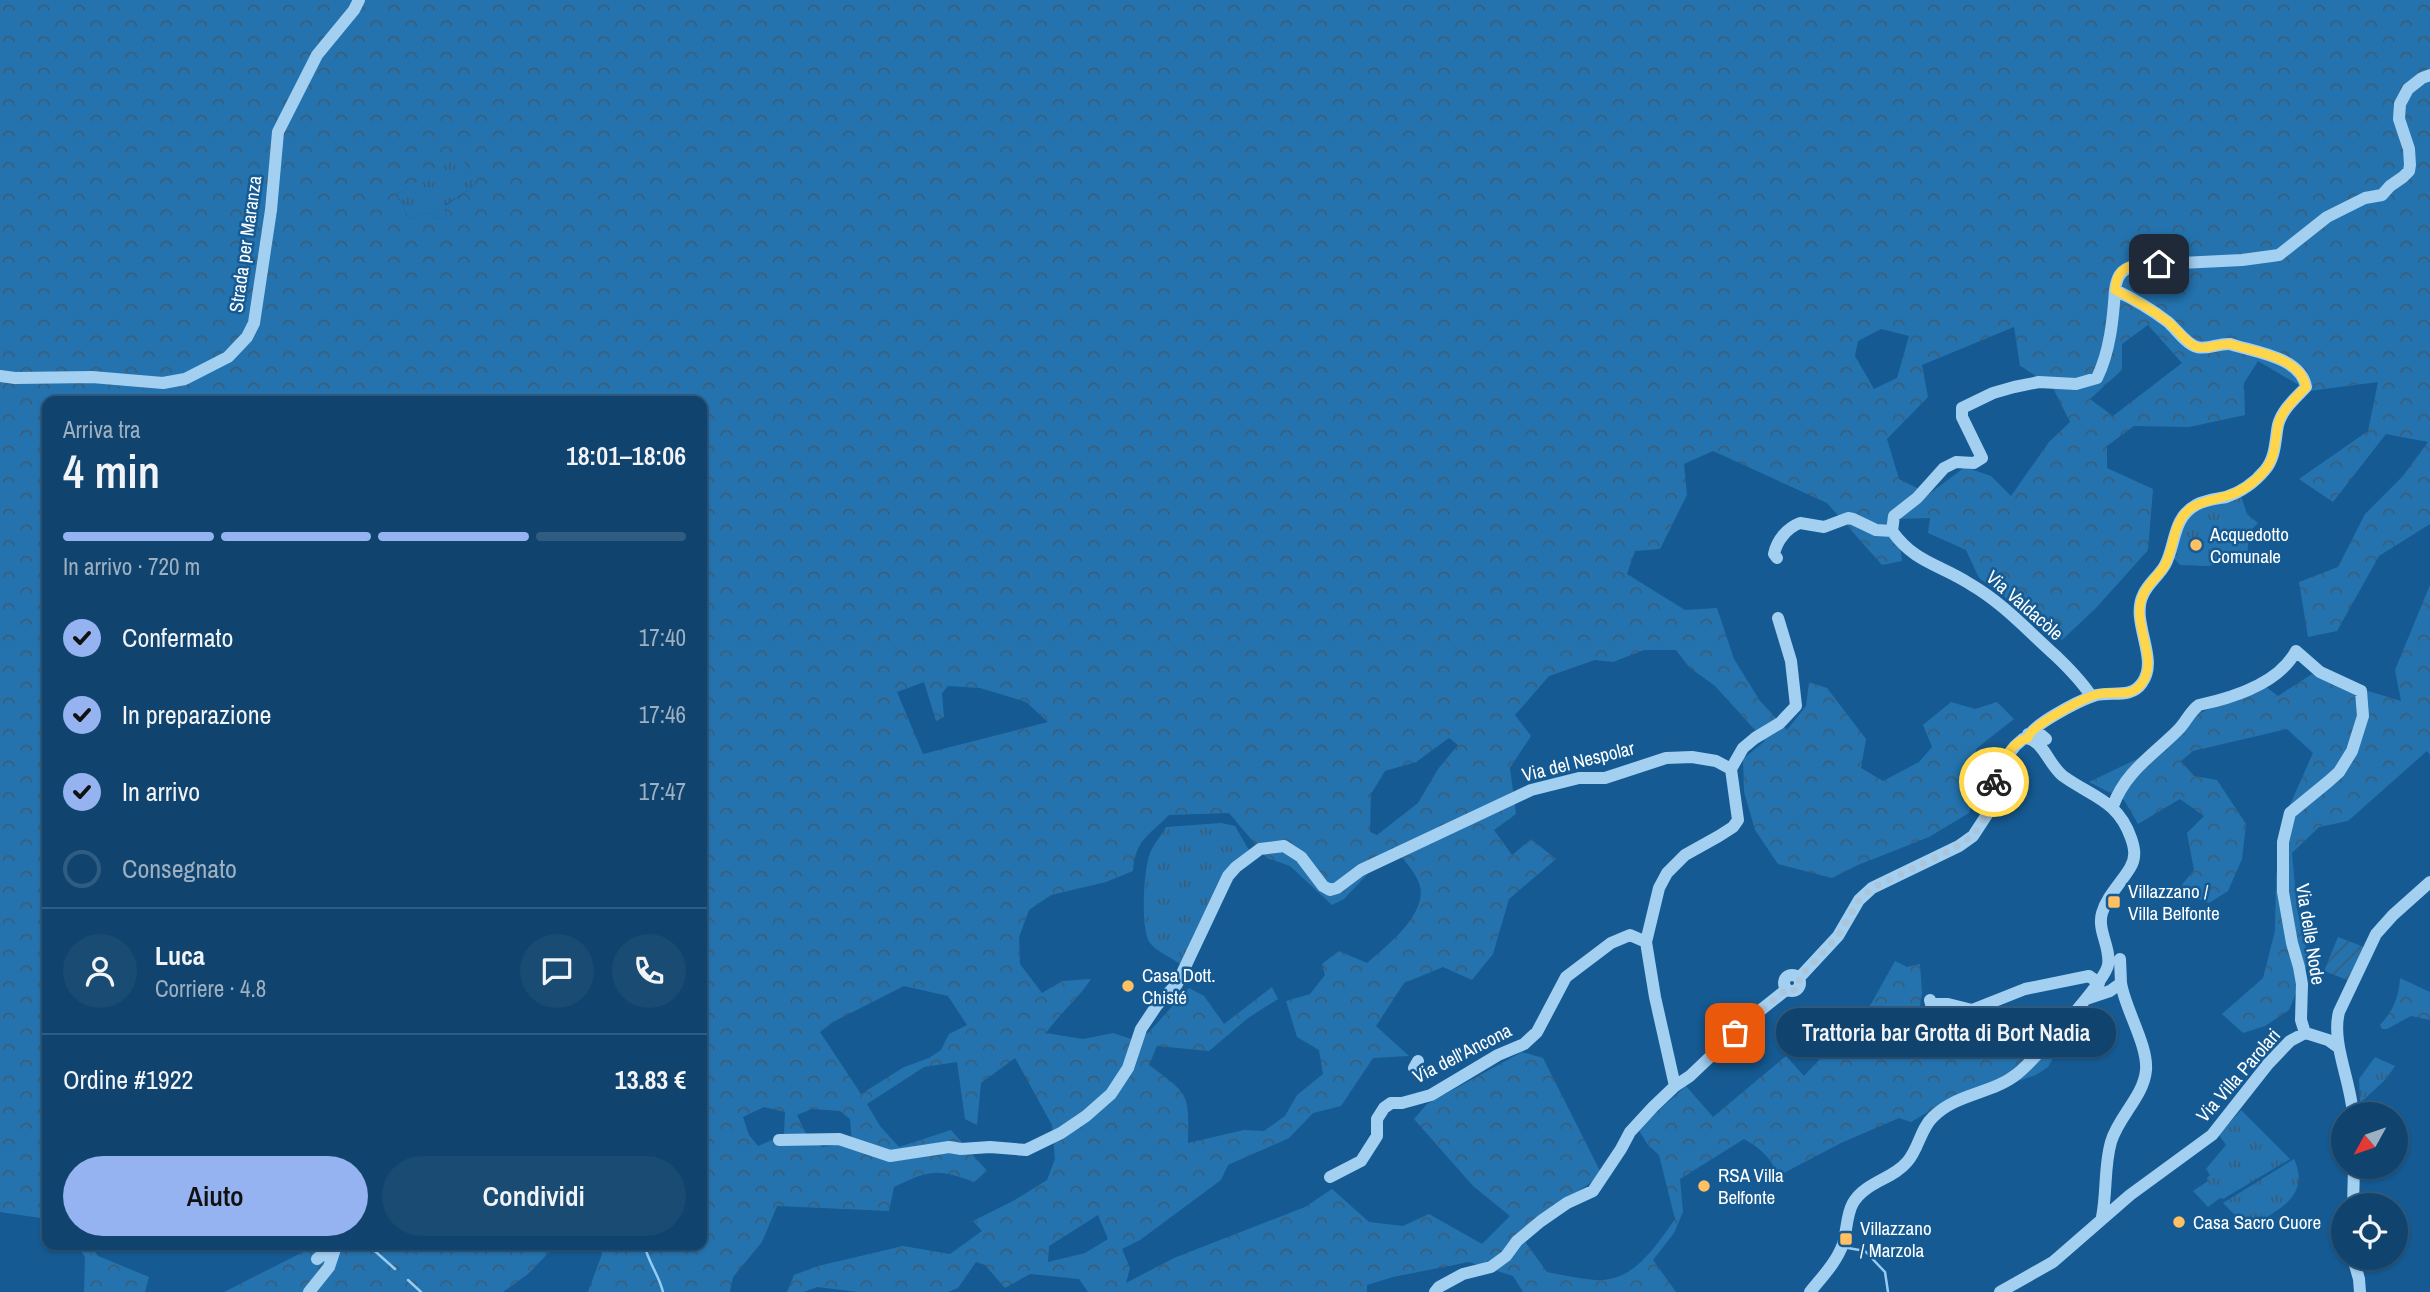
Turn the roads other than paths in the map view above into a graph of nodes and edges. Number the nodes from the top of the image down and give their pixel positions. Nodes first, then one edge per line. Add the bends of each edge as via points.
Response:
1 (359, 0) edge
2 (2430, 75) edge
3 (2115, 290) junction
4 (0, 376) edge
5 (1892, 531) junction
6 (1777, 558) dead end
7 (1778, 618) dead end
8 (2091, 696) junction
9 (2028, 736) junction
10 (2046, 739) dead end
11 (1731, 769) junction
12 (2113, 806) junction
13 (2430, 882) edge
14 (1646, 942) junction
15 (2120, 959) dead end
16 (2099, 983) junction
17 (2122, 983) junction
18 (2087, 999) junction
19 (1930, 1000) dead end
20 (2305, 1033) junction
21 (2339, 1048) junction
22 (1675, 1086) junction
23 (2352, 1102) edge
24 (779, 1140) dead end
25 (1330, 1177) dead end
26 (2102, 1217) junction
27 (332, 1250) edge
28 (335, 1250) edge
29 (317, 1259) dead end
30 (309, 1292) edge
31 (1435, 1292) edge
32 (1810, 1292) edge
33 (2000, 1292) edge

1 - 4 street, Strada per Maranza via 317,55 278,132 254,323 228,357 185,379 163,383
2 - 3 street via 2408,89 2400,104 2409,172 2382,195 2365,198 2327,217 2279,255 2128,267 2119,273
3 - 5 street via 2108,346 2097,378 2076,384 2039,382 2014,387 1962,408 1981,461 1944,468 1894,516
3 - 8 street via 2143,304 2194,346 2230,344 2275,358 2298,371 2306,387 2284,411 2265,470 2239,491 2197,505 2179,523 2166,564 2140,603 2148,665 2143,681 2131,692
5 - 6 street via 1876,530 1848,518 1824,527 1800,523 1776,545
5 - 8 street, Via Valdacòle via 1918,558 1970,583 2017,618 2074,672
7 - 11 street via 1791,661 1796,706 1743,748
8 - 9 street via 2040,723
9 - 10 street via 2039,733
9 - 12 street via 2063,776
9 - 22 street via 1999,767 1988,813 1973,836 1872,888 1859,900 1838,936 1799,978 1787,976 1787,989
11 - 14 street via 1738,820 1685,855 1667,873
11 - 24 street, Via del Nespolar via 1716,761 1666,758 1605,778 1579,778 1531,790 1361,870 1330,890 1301,857 1283,846 1260,849 1236,867 1222,886 1177,984 1141,1029 1128,1068 1111,1094 1062,1133 1026,1150 949,1147 890,1156 839,1139
12 - 16 street via 2128,827 2135,857 2103,911 2109,961
12 - 20 street, Via delle Node via 2130,775 2193,710 2252,687 2279,670 2296,651 2320,672 2361,691 2363,716 2352,751 2339,772 2290,813 2283,842 2283,892 2302,984
13 - 21 street via 2389,919 2368,948 2339,1012
14 - 22 street
14 - 25 street, Via dell'Ancona via 1630,935 1611,943 1566,977 1537,1032 1524,1044 1432,1095 1391,1102 1377,1119 1377,1136 1361,1161
15 - 17 street
16 - 18 street
16 - 19 street via 2090,976 2025,989 1972,1010 1931,1004
17 - 18 street
17 - 26 street via 2146,1072 2111,1142
18 - 32 street via 2011,1079 1966,1096 1933,1117 1906,1164 1854,1200 1842,1246
20 - 21 street, Via Villa Parolari
20 - 26 street, Via Villa Parolari via 2267,1064 2212,1135
21 - 23 street
22 - 31 street via 1630,1132 1593,1191 1541,1221 1491,1267 1463,1274
26 - 33 street, Via Villa Parolari via 2053,1262
27 - 29 street
28 - 30 street via 329,1267

